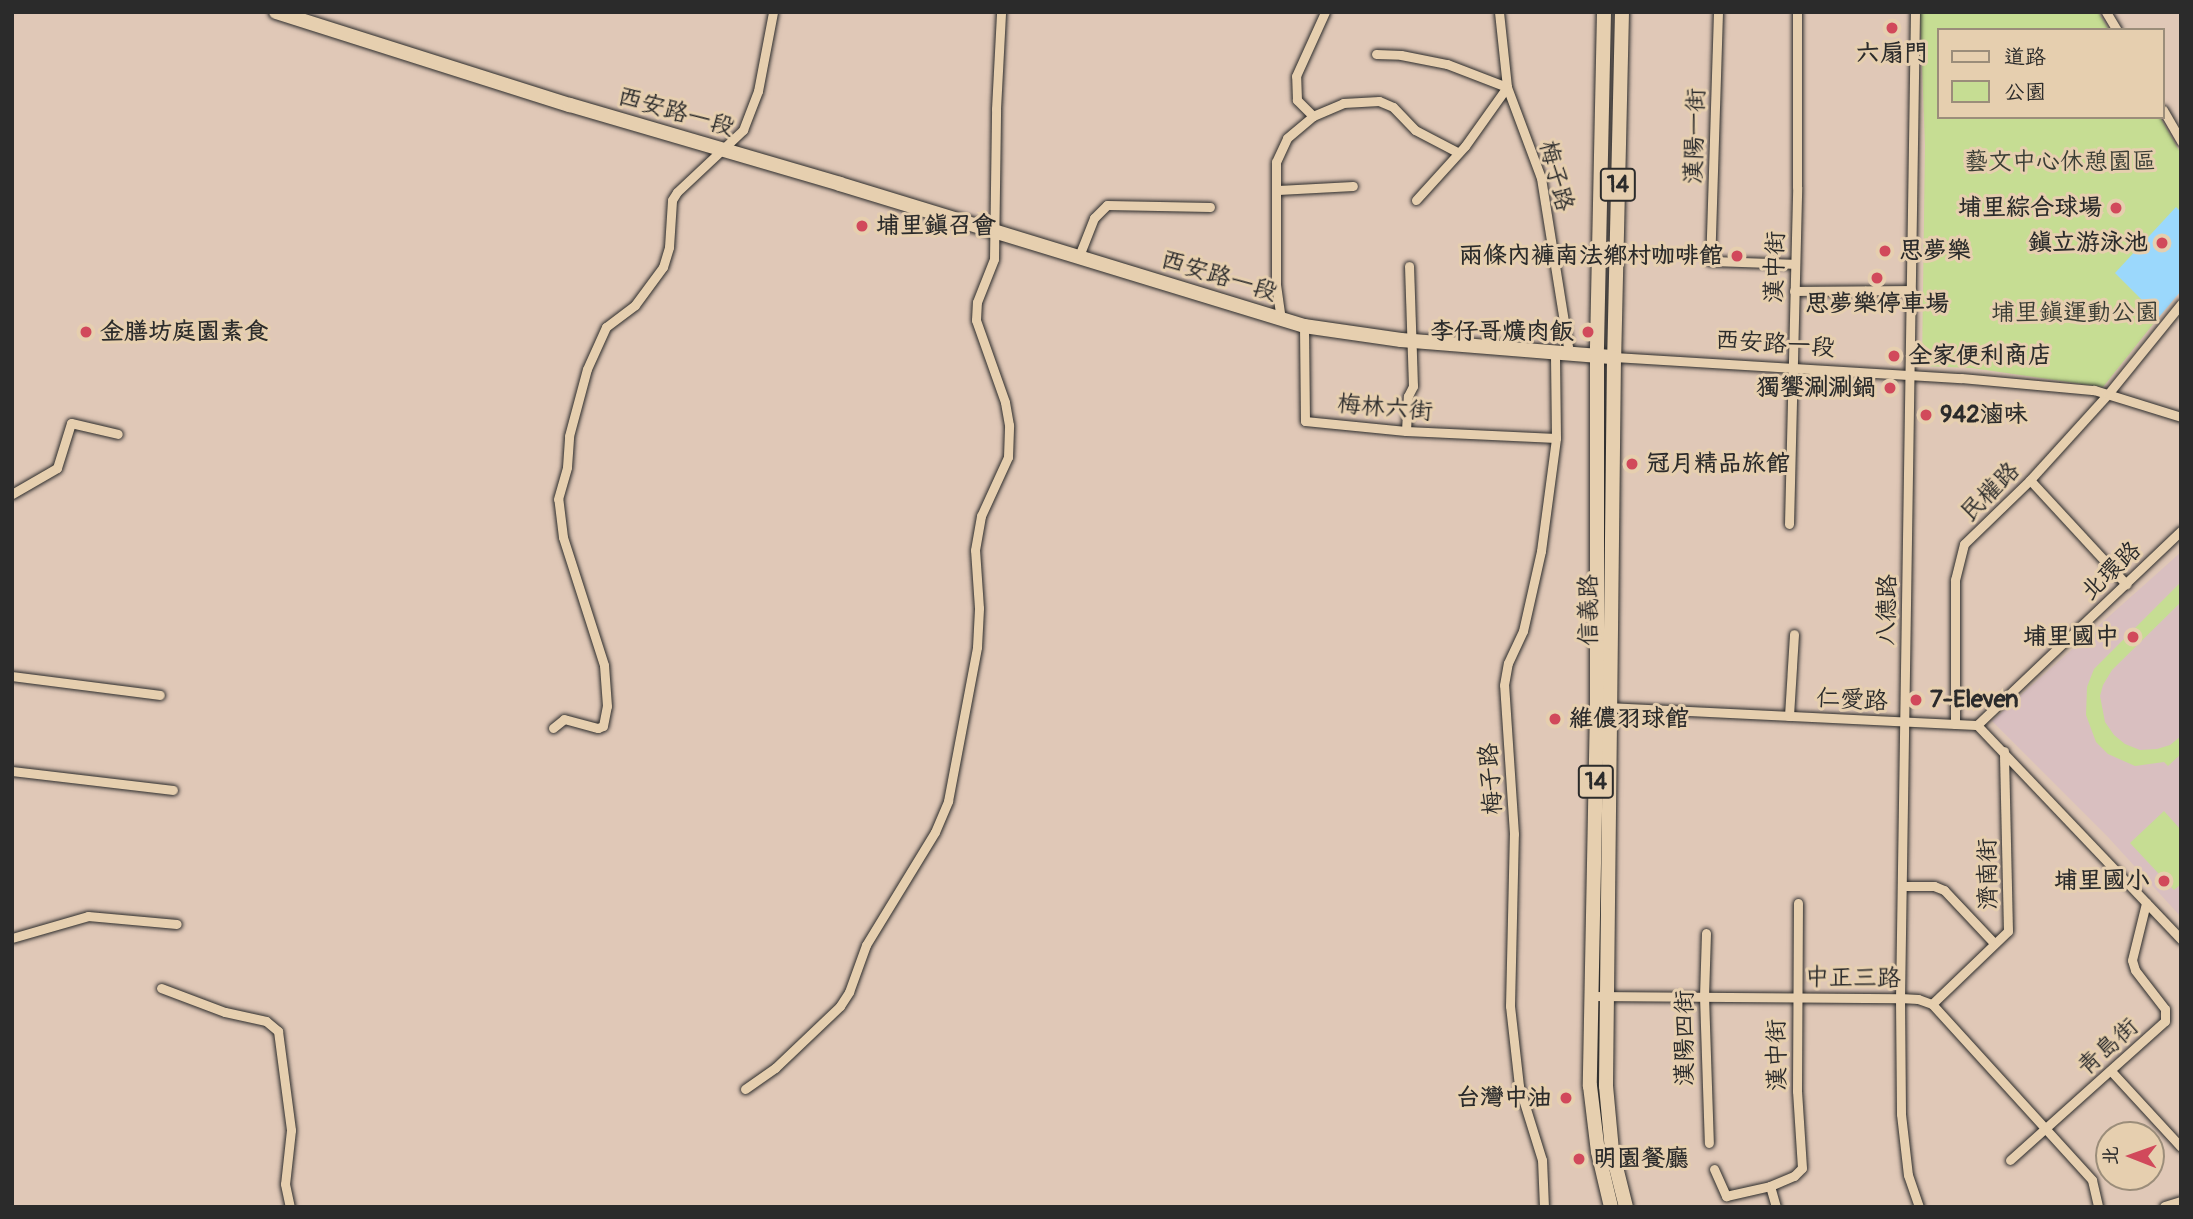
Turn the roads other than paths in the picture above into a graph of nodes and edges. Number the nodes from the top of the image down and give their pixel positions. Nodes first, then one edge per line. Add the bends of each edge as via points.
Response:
1 (276, 12) edge
2 (773, 12) edge
3 (1001, 12) edge
4 (1325, 12) edge
5 (1499, 12) edge
6 (1604, 12) edge
7 (1622, 12) edge
8 (1718, 12) edge
9 (1797, 12) edge
10 (1915, 12) edge
11 (2106, 12) edge
12 (2116, 28) edge
13 (1376, 54) dead end
14 (1507, 87) junction
15 (2165, 113) edge
16 (1313, 116) junction
17 (2181, 141) edge
18 (723, 149) junction
19 (1457, 152) junction
20 (1353, 186) dead end
21 (1278, 190) junction
22 (1416, 200) dead end
23 (1210, 207) dead end
24 (994, 230) junction
25 (1079, 256) junction
26 (1794, 264) junction
27 (1409, 266) dead end
28 (1911, 290) junction
29 (1794, 291) junction
30 (2181, 304) edge
31 (1281, 320) junction
32 (1304, 326) junction
33 (1413, 341) junction
34 (1562, 352) junction
35 (1597, 355) junction
36 (1614, 357) junction
37 (1793, 369) junction
38 (1909, 377) junction
39 (2108, 394) junction
40 (2181, 417) edge
41 (1406, 431) junction
42 (118, 434) dead end
43 (1556, 438) junction
44 (2029, 480) junction
45 (12, 495) edge
46 (1789, 524) dead end
47 (2181, 531) edge
48 (2126, 584) junction
49 (1794, 634) dead end
50 (12, 676) edge
51 (160, 695) dead end
52 (1605, 707) junction
53 (1789, 716) junction
54 (1905, 722) junction
55 (1955, 724) junction
56 (1977, 726) junction
57 (553, 728) dead end
58 (2004, 751) junction
59 (12, 771) edge
60 (173, 790) dead end
61 (1902, 886) junction
62 (2146, 902) junction
63 (1798, 903) dead end
64 (177, 924) dead end
65 (1706, 933) dead end
66 (12, 938) edge
67 (2181, 939) edge
68 (1993, 942) junction
69 (161, 988) dead end
70 (1592, 996) junction
71 (1608, 996) junction
72 (1703, 996) junction
73 (1796, 997) junction
74 (1900, 998) junction
75 (1932, 1004) junction
76 (2111, 1071) junction
77 (745, 1089) dead end
78 (2047, 1128) junction
79 (1709, 1143) dead end
80 (2181, 1147) edge
81 (2010, 1160) dead end
82 (1714, 1169) dead end
83 (1770, 1186) junction
84 (2181, 1202) edge
85 (290, 1207) edge
86 (1544, 1207) edge
87 (1611, 1207) edge
88 (1626, 1207) edge
89 (1776, 1207) edge
90 (1919, 1207) edge
91 (2098, 1207) edge
92 (2165, 1207) edge

1 - 18 main road, 西安路一段
2 - 18 street via 751,112 743,130
3 - 24 street
4 - 16 street via 1296,81 1297,100
5 - 14 street, 梅子路
6 - 35 main road, 信義路 / 14
7 - 36 main road, 信義路 / 14
8 - 26 street, 漢陽一街 via 1710,261
9 - 26 street, 漢中街
10 - 28 street, 八德路
11 - 12 street
13 - 14 street via 1447,64
14 - 19 street
14 - 34 street, 梅子路 via 1541,178
15 - 17 street
16 - 19 street via 1343,103 1380,101 1393,107 1415,130
16 - 21 street via 1280,149
18 - 24 main road, 西安路一段
18 - 57 street via 672,200 663,267 635,305 606,327 587,369 558,499 563,537 604,665 607,706 603,726 564,719
19 - 22 street
20 - 21 street
21 - 31 street via 1276,284
23 - 25 street via 1107,205 1094,218
24 - 25 main road, 西安路一段
24 - 77 street via 994,259 976,302 976,320 1005,402 1008,457 981,516 975,550 977,647 948,801 935,832 866,945 840,1006 775,1068
25 - 31 main road, 西安路一段
26 - 29 street, 漢中街
27 - 33 street
28 - 29 street
28 - 38 street, 八德路
29 - 37 street, 漢中街
30 - 39 street, 民權路
31 - 32 main road, 西安路一段
32 - 33 main road, 西安路一段
32 - 41 street, 梅林六街 via 1305,421
33 - 34 main road, 西安路一段
33 - 41 street
34 - 35 main road, 西安路一段
34 - 43 street, 梅子路
35 - 36 main road, 西安路一段
35 - 52 main road, 信義路 / 14
36 - 37 street, 西安路一段
36 - 52 main road, 信義路 / 14
37 - 38 street, 西安路一段
37 - 46 street, 漢中街
38 - 39 street, 西安路一段
38 - 54 street, 八德路
39 - 40 street, 西安路一段
39 - 44 street, 民權路
41 - 43 street, 梅林六街
42 - 45 street via 71,423 57,468
43 - 86 street, 梅子路 via 1530,602 1504,685 1514,834 1510,1006 1519,1086 1542,1160
44 - 48 street
44 - 55 street, 民權路 via 1964,544 1955,580
47 - 48 street, 北環路
48 - 56 street, 北環路
49 - 53 street
50 - 51 street
52 - 53 street, 仁愛路
52 - 70 main road, 信義路 / 14
52 - 71 main road, 信義路 / 14
53 - 54 street, 仁愛路
54 - 55 street, 仁愛路
54 - 61 street, 八德路
55 - 56 street, 仁愛路
56 - 58 street
58 - 62 street
58 - 68 street, 濟南街 via 2008,930
59 - 60 street
61 - 68 street via 1944,890
61 - 74 street, 八德路
62 - 67 street
62 - 76 street, 青島街 via 2132,960 2166,1014 2165,1021
63 - 73 street, 漢中街
64 - 66 street via 88,916
65 - 72 street, 漢陽四街
68 - 75 street, 濟南街
69 - 85 street via 225,1012 266,1021 278,1031 291,1130 285,1184
70 - 71 street, 中正三路
70 - 87 main road, 信義路 / 14 via 1590,1086
71 - 72 street, 中正三路
71 - 88 main road, 信義路 / 14 via 1606,1086 1612,1151
72 - 73 street, 中正三路
72 - 79 street, 漢陽四街
73 - 74 street, 中正三路
73 - 83 street, 漢中街 via 1802,1168
74 - 75 street, 中正三路
74 - 90 street, 八德路 via 1900,1114
75 - 78 street, 中正三路
76 - 78 street, 青島街
76 - 80 street
78 - 81 street, 青島街
78 - 91 street, 中正三路 via 2092,1180
82 - 83 street via 1726,1196
83 - 89 street
84 - 92 street

